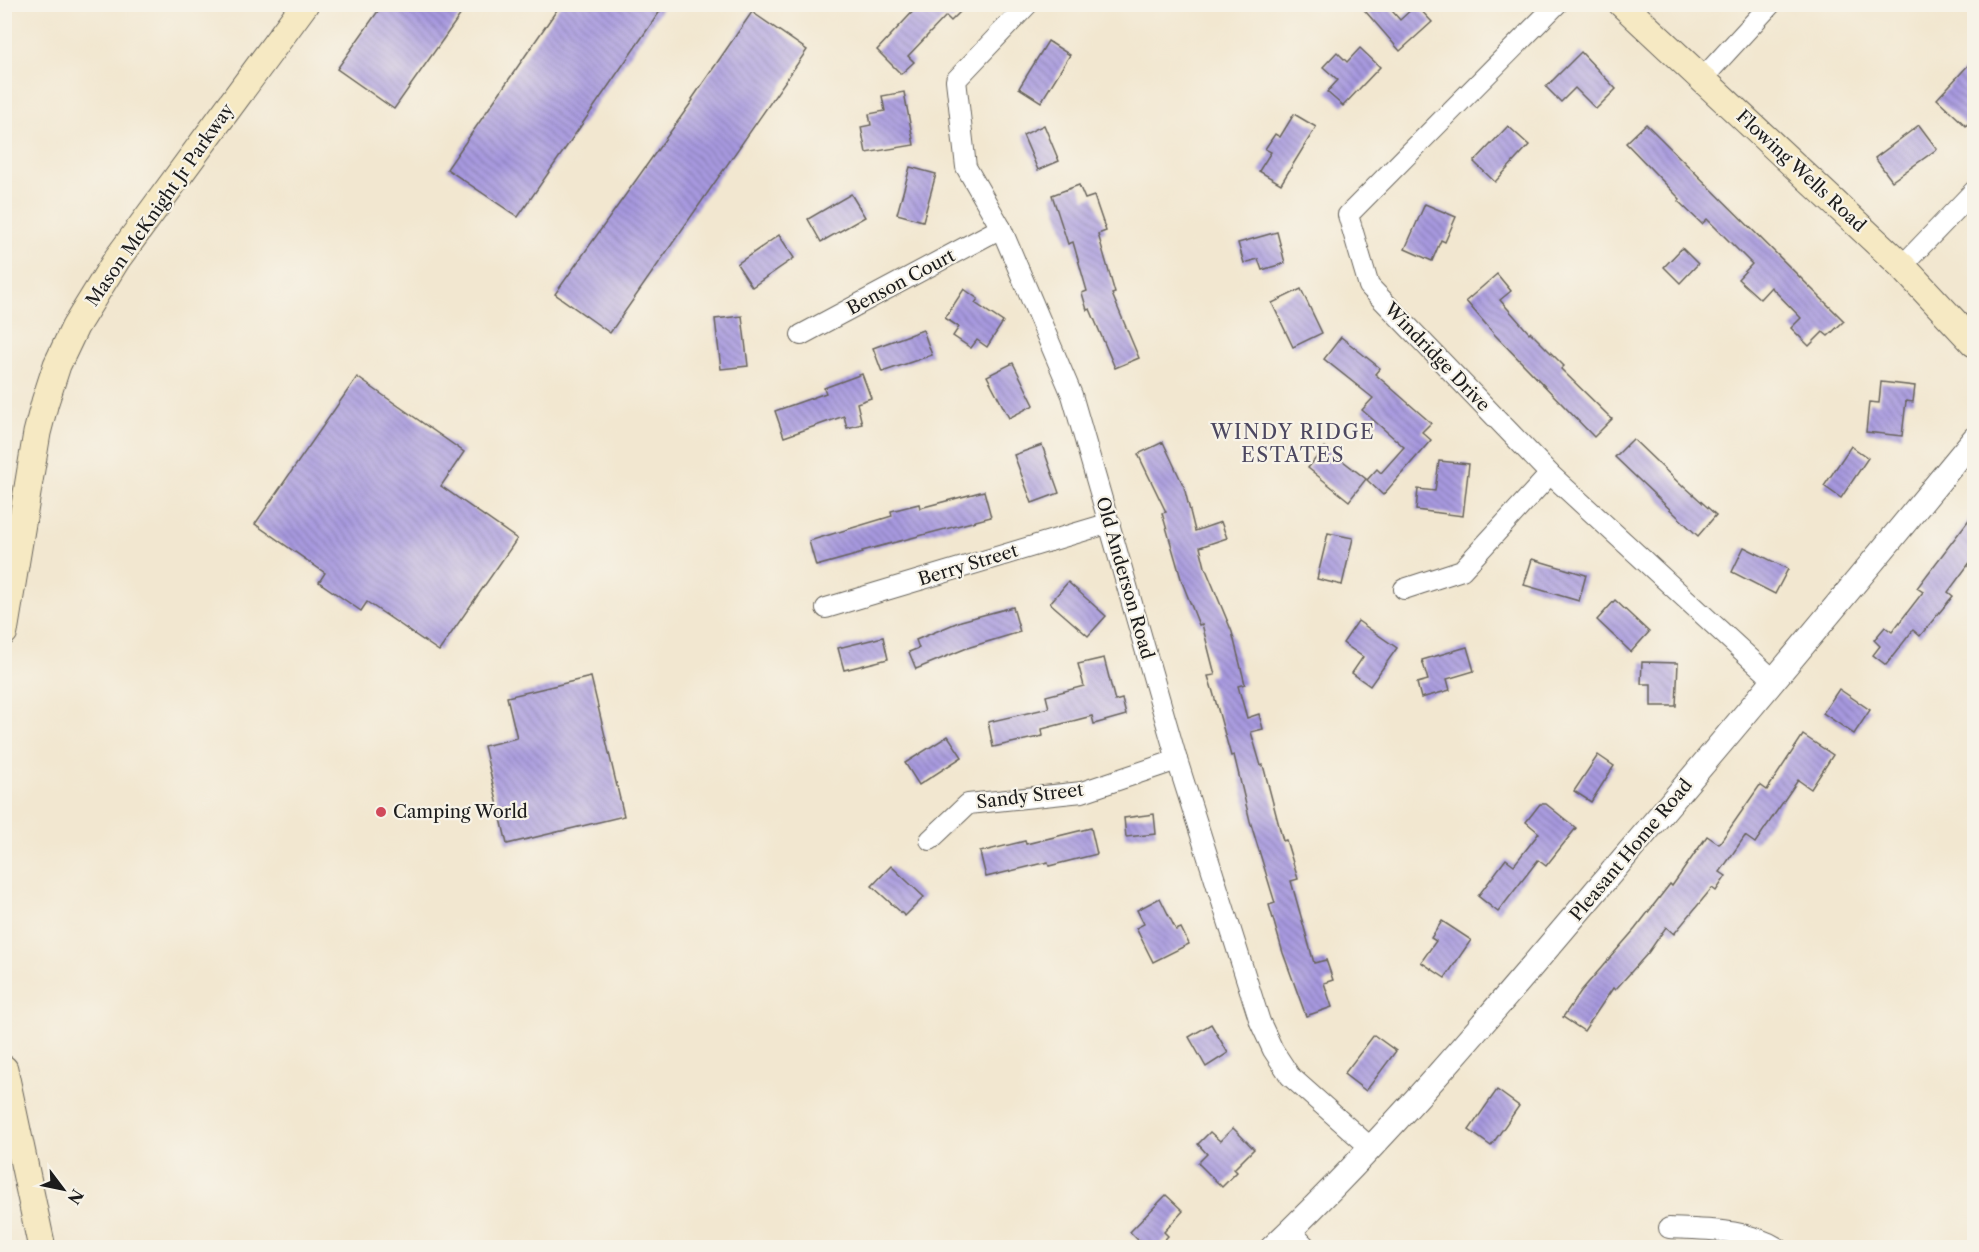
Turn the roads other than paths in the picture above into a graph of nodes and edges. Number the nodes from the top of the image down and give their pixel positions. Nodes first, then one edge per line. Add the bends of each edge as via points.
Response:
1 (305, 4) edge
2 (1028, 4) edge
3 (1557, 4) edge
4 (1622, 4) edge
5 (1771, 4) edge
6 (1702, 79) junction
7 (1974, 191) edge
8 (1001, 228) junction
9 (1902, 266) junction
10 (801, 335) dead end
11 (1974, 343) edge
12 (1974, 439) edge
13 (1550, 474) junction
14 (1110, 523) junction
15 (1404, 589) dead end
16 (826, 608) dead end
17 (4, 632) edge
18 (1775, 681) junction
19 (1177, 760) junction
20 (930, 840) dead end
21 (4, 1069) edge
22 (1371, 1148) junction
23 (1669, 1228) dead end
24 (1290, 1230) junction
25 (42, 1248) edge
26 (1272, 1248) edge
27 (1307, 1248) edge
28 (1778, 1248) edge

1 - 17 main road, Mason McKnight Jr Parkway via 117,259 57,365 37,433
2 - 8 street, Old Anderson Road via 956,80 966,167
3 - 13 street, Windridge Drive via 1348,215 1369,286
4 - 6 main road, Flowing Wells Road
5 - 6 street
6 - 9 main road, Flowing Wells Road
7 - 9 street
8 - 10 street, Benson Court
8 - 14 street, Old Anderson Road via 1072,395
9 - 11 main road, Flowing Wells Road
12 - 18 street, Pleasant Home Road
13 - 15 street via 1462,570
13 - 18 street, Windridge Drive
14 - 16 street, Berry Street
14 - 19 street, Old Anderson Road
18 - 22 street, Pleasant Home Road via 1518,984
19 - 20 street, Sandy Street via 1082,792 968,804
19 - 22 street, Old Anderson Road via 1260,1022 1273,1050 1290,1076
21 - 25 main road
22 - 24 street, Pleasant Home Road
23 - 28 street via 1732,1231 1766,1240
24 - 26 street, Pleasant Home Road
24 - 27 street

